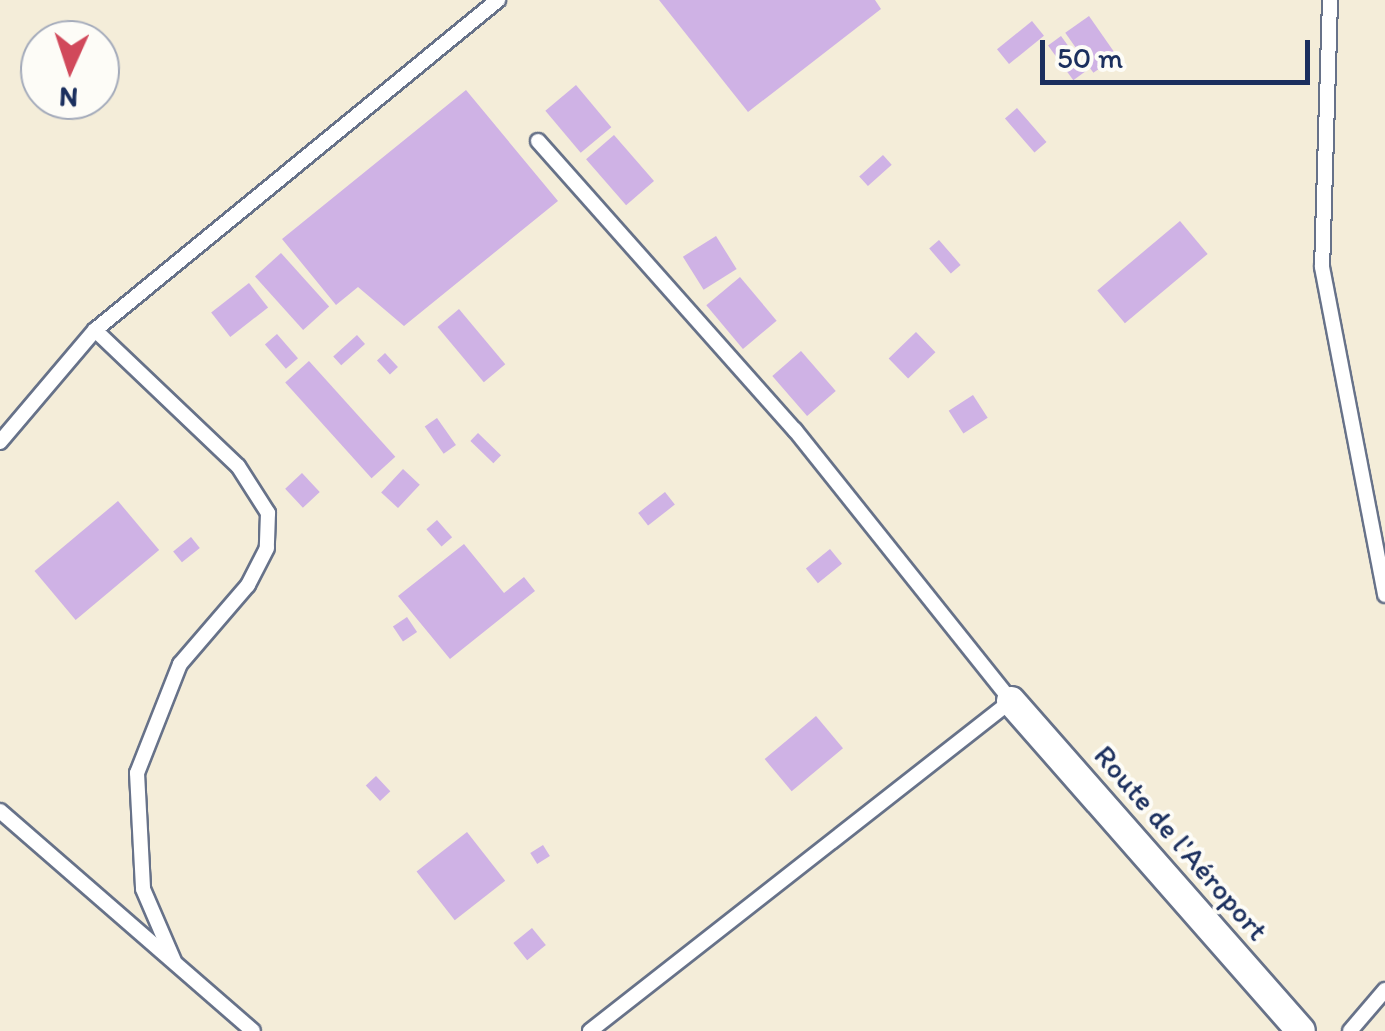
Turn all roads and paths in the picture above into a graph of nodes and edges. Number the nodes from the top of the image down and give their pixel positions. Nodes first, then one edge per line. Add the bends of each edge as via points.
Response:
1 (498, 0) edge
2 (1330, 0) edge
3 (538, 141) dead end
4 (95, 330) junction
5 (0, 442) edge
6 (1385, 595) edge
7 (1011, 700) junction
8 (0, 811) edge
9 (174, 960) junction
10 (1385, 990) edge
11 (253, 1031) edge
12 (590, 1031) edge
13 (1301, 1031) edge
14 (1350, 1031) edge

1 - 4 lane
2 - 6 lane via 1322,267
3 - 7 lane via 796,430
4 - 5 lane
4 - 9 lane via 238,466 268,513 260,560 180,664 137,773 143,889
7 - 12 lane
7 - 13 street, Route de l'Aéroport
8 - 9 lane
9 - 11 lane
10 - 14 lane

